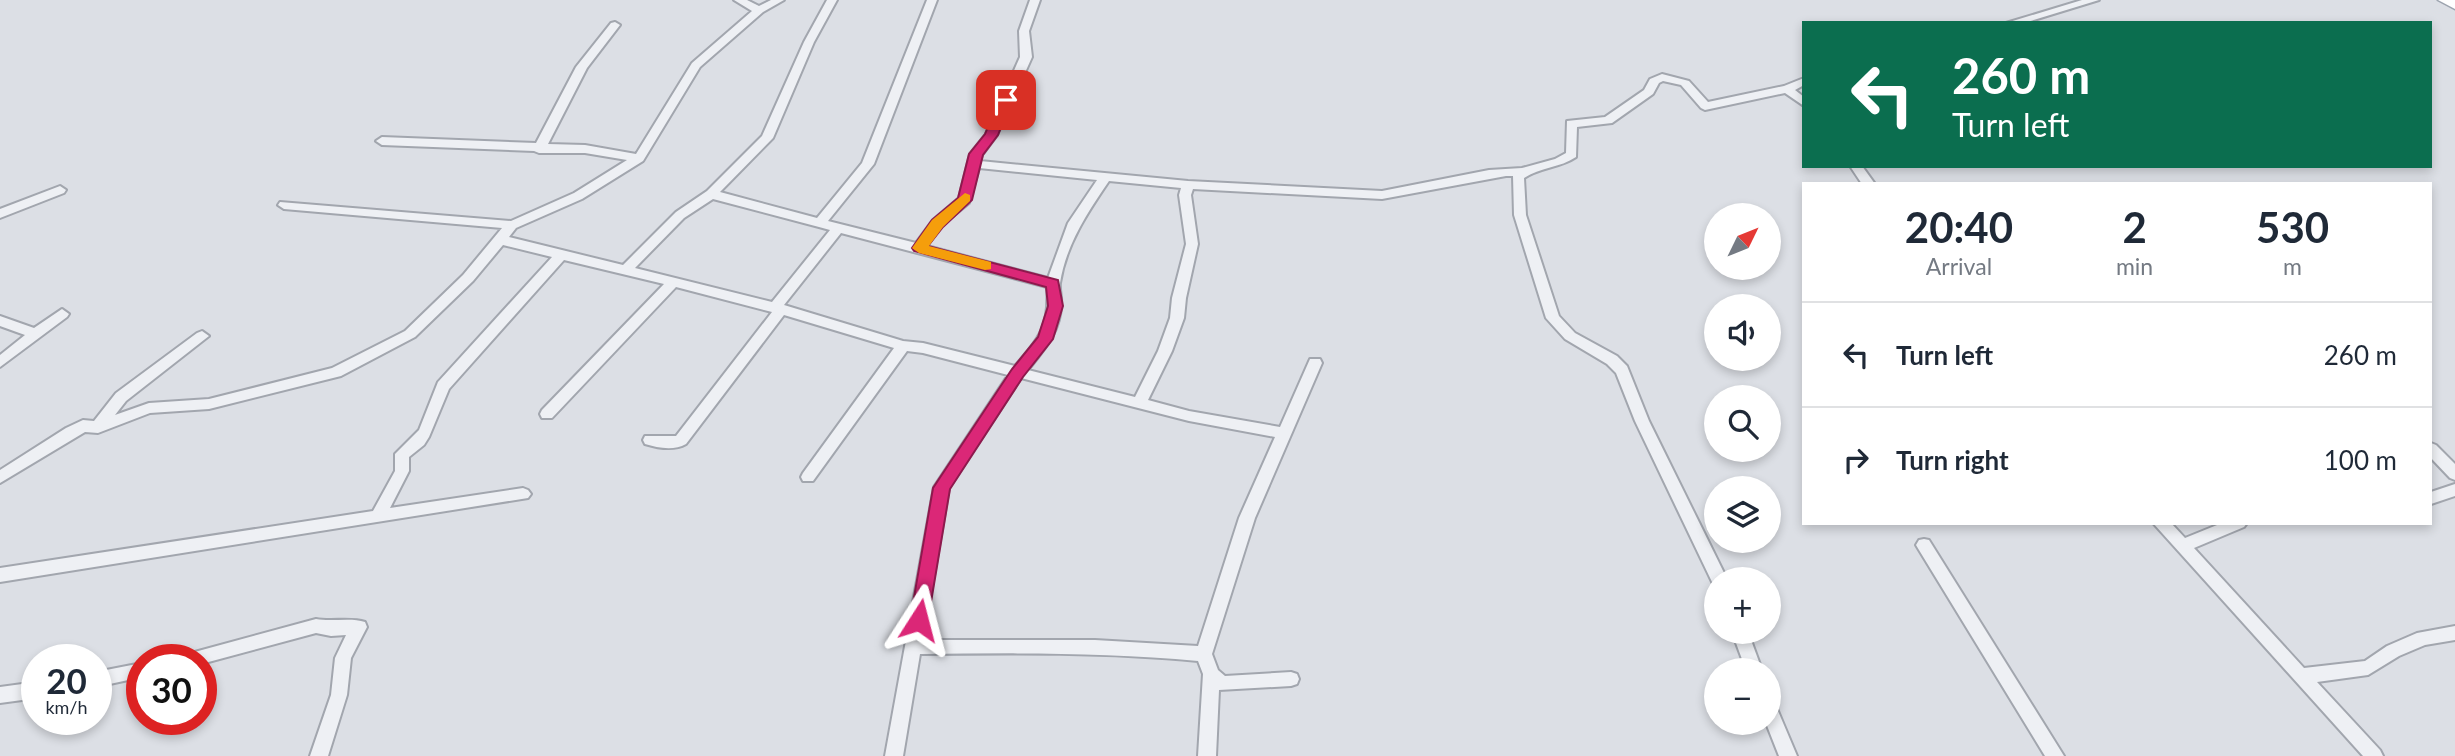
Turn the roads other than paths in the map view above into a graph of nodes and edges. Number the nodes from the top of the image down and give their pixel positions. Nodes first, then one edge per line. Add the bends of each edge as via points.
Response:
1 (739, 0) edge
2 (779, 0) edge
3 (832, 0) edge
4 (932, 0) edge
5 (1034, 0) edge
6 (2094, 0) edge
7 (2446, 0) edge
8 (2455, 4) edge
9 (759, 10) junction
10 (2018, 21) edge
11 (615, 25) dead end
12 (1802, 82) edge
13 (1787, 89) junction
14 (1802, 101) edge
15 (382, 141) dead end
16 (538, 149) junction
17 (639, 158) junction
18 (973, 164) junction
19 (1522, 172) junction
20 (1106, 176) junction
21 (1188, 185) junction
22 (60, 190) dead end
23 (711, 194) junction
24 (284, 205) dead end
25 (0, 214) edge
26 (819, 223) junction
27 (512, 225) junction
28 (838, 228) junction
29 (502, 240) junction
30 (919, 248) junction
31 (561, 255) junction
32 (625, 271) junction
33 (674, 281) junction
34 (1053, 284) junction
35 (778, 309) junction
36 (62, 314) dead end
37 (0, 321) edge
38 (36, 334) junction
39 (202, 336) dead end
40 (903, 346) junction
41 (0, 362) edge
42 (1315, 363) dead end
43 (1017, 373) junction
44 (1139, 403) junction
45 (547, 414) dead end
46 (98, 426) junction
47 (1284, 433) junction
48 (650, 440) dead end
49 (2432, 450) edge
50 (2455, 474) edge
51 (0, 477) edge
52 (808, 477) dead end
53 (2455, 490) edge
54 (523, 494) dead end
55 (2432, 498) edge
56 (377, 517) junction
57 (2163, 525) edge
58 (2233, 525) edge
59 (1924, 545) dead end
60 (2182, 546) junction
61 (1713, 567) edge
62 (0, 575) edge
63 (2455, 633) edge
64 (915, 647) junction
65 (217, 653) edge
66 (1204, 654) junction
67 (1211, 674) junction
68 (2301, 676) junction
69 (1291, 679) dead end
70 (21, 692) edge
71 (0, 695) edge
72 (1780, 735) edge
73 (319, 756) edge
74 (894, 756) edge
75 (1207, 756) edge
76 (1788, 756) edge
77 (2055, 756) edge
78 (2374, 756) edge

1 - 9 street
2 - 9 street
3 - 23 street via 767,138
4 - 26 street via 868,163
5 - 18 street via 1024,31 1026,57
6 - 10 street
7 - 8 main road
9 - 17 street via 696,65
11 - 16 street via 582,67
12 - 13 street
13 - 14 street
13 - 19 street via 1705,106 1685,83 1655,79 1649,92 1608,120 1571,124 1573,150 1568,158
15 - 16 street
16 - 17 street via 585,149
17 - 27 street via 578,196
18 - 20 street
18 - 30 street via 965,200 937,223
19 - 21 street via 1499,172 1411,193 1382,195
19 - 61 street via 1518,177 1520,215 1553,318 1570,336 1622,370
20 - 21 street
20 - 34 street via 1074,223
21 - 44 street via 1185,195 1192,244 1177,318
22 - 25 street
23 - 26 street
23 - 32 street via 680,215
24 - 27 street
26 - 28 street
27 - 29 street
28 - 30 street
28 - 35 street
29 - 31 street
29 - 46 street via 421,327 367,358 335,372 256,393 201,406 149,408
30 - 34 street
31 - 32 street
31 - 56 street via 443,386 429,428 416,447 402,454 402,471
32 - 33 street
33 - 35 street
33 - 45 street
34 - 43 street via 1055,306 1049,330
35 - 40 street
35 - 48 street via 681,440
36 - 38 street
37 - 38 street
38 - 41 street
39 - 46 street via 121,397
40 - 43 street
40 - 52 street
42 - 47 street
43 - 44 street
43 - 64 street via 942,488
44 - 47 street
46 - 51 street via 71,432
47 - 66 street via 1247,518
49 - 50 street
53 - 55 street
54 - 56 street
56 - 62 street
57 - 60 street
58 - 60 street
59 - 77 street
60 - 68 street
63 - 68 street via 2423,638 2368,668
64 - 66 street via 1097,645
64 - 74 street
65 - 73 street via 316,626 359,627 344,658 339,695
66 - 67 street
67 - 69 street via 1222,684
67 - 75 street
68 - 78 street
70 - 71 street
72 - 76 street

